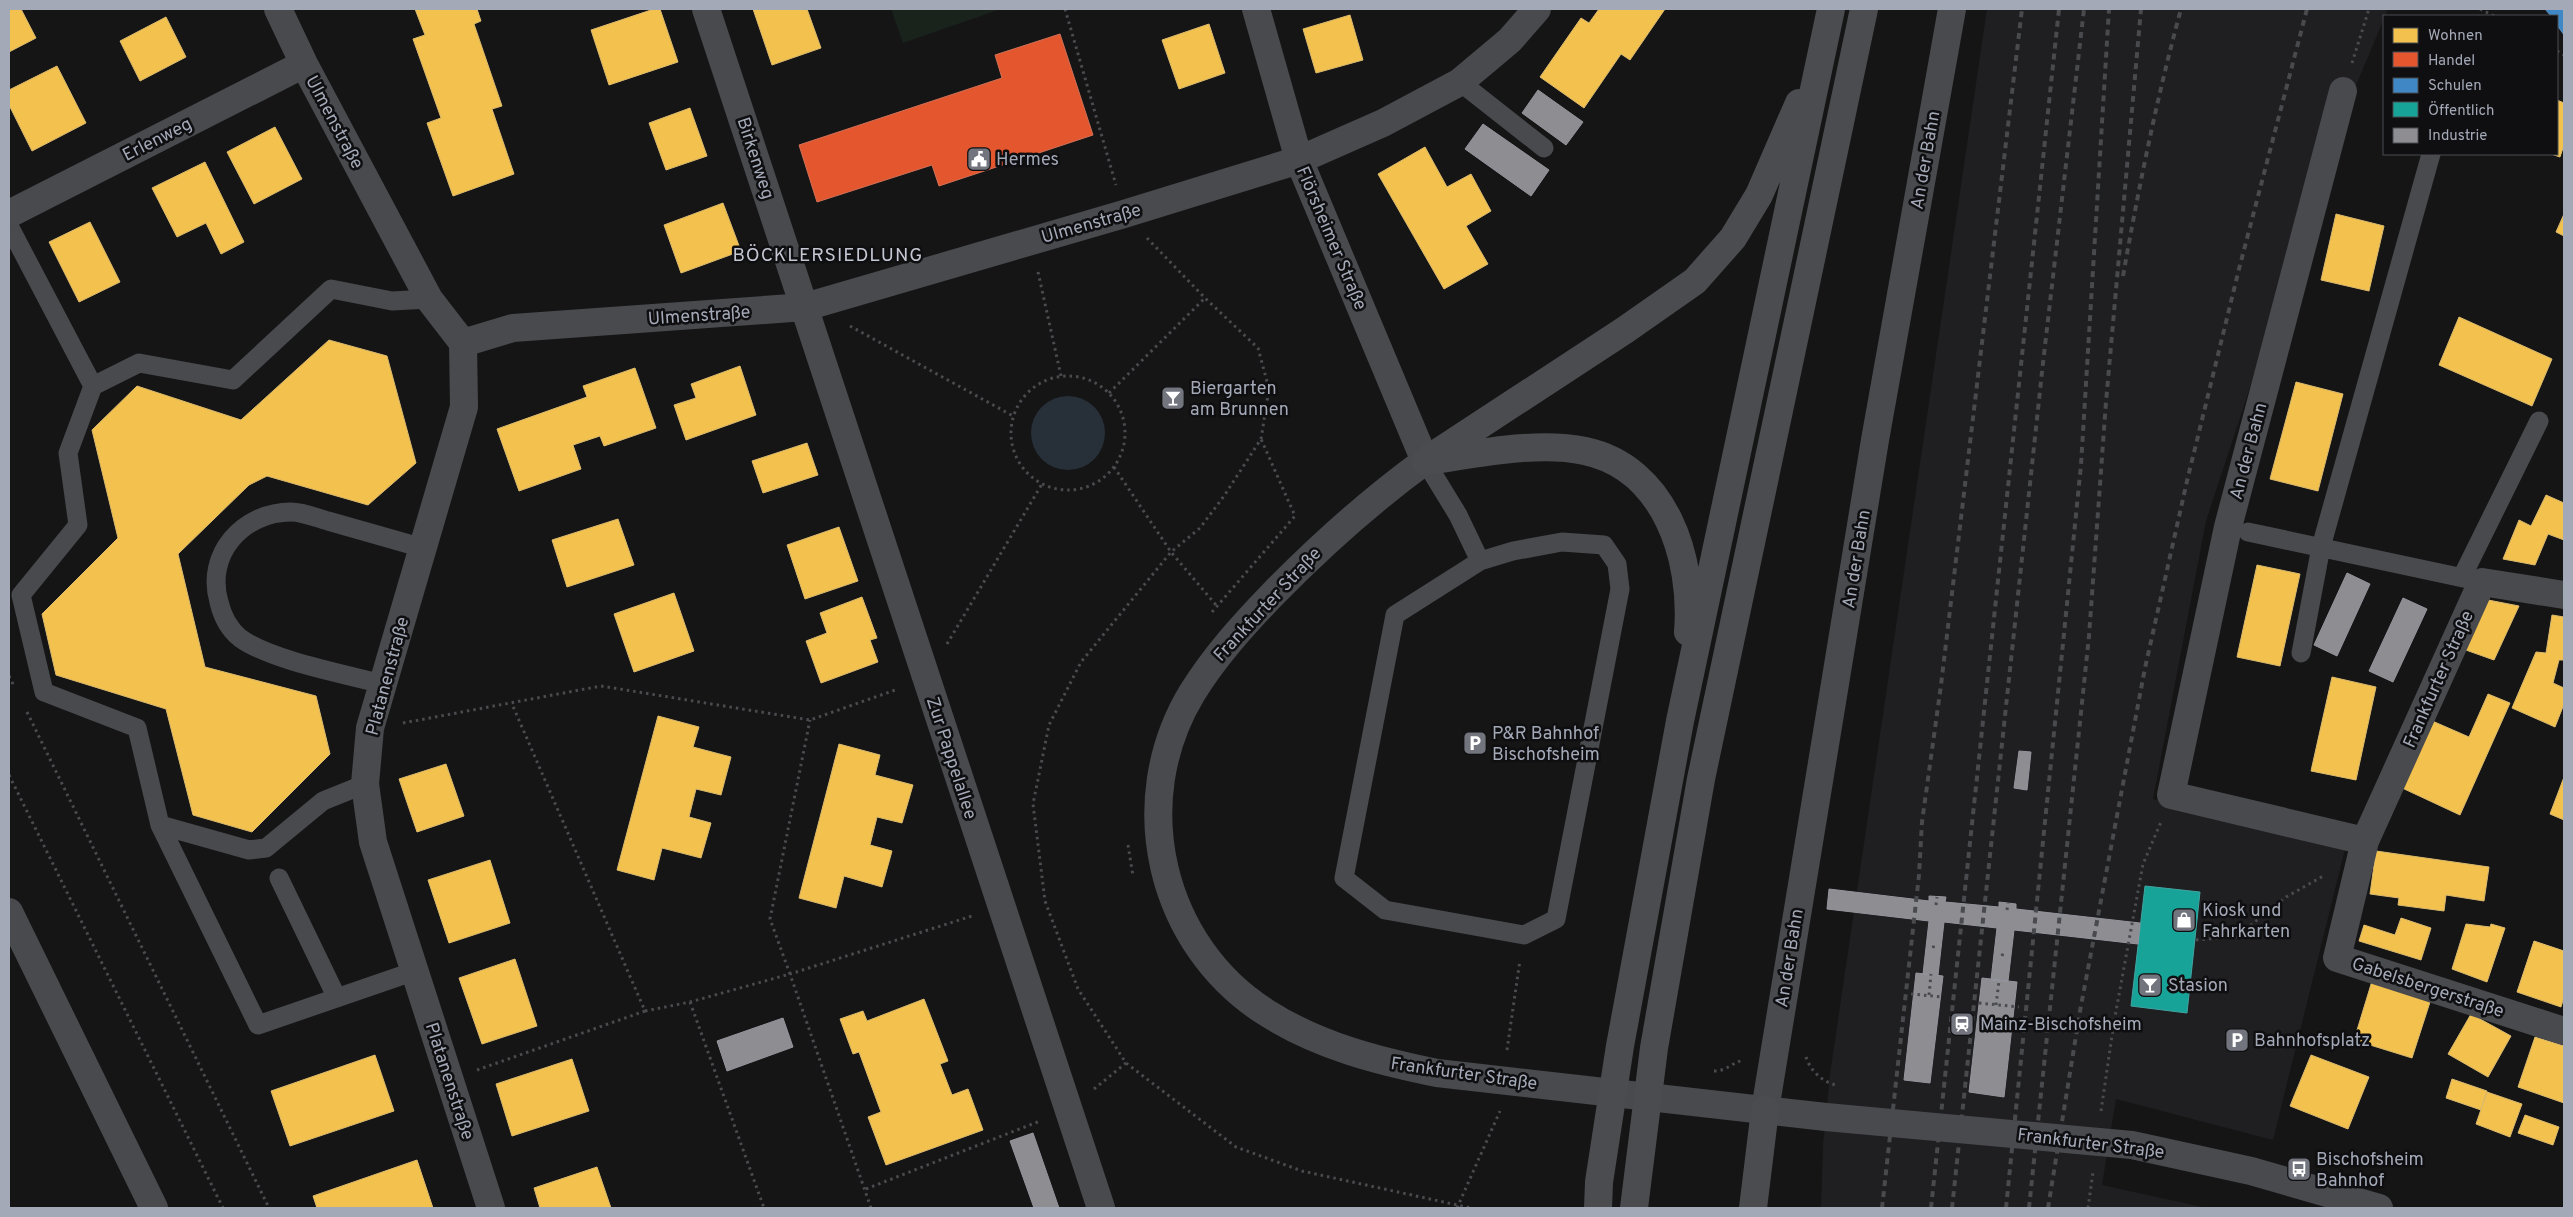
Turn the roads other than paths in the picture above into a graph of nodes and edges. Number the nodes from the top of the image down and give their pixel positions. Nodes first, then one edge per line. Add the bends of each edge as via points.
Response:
1 (278, 9) edge
2 (706, 9) edge
3 (1256, 9) edge
4 (1537, 9) edge
5 (1831, 9) edge
6 (1864, 9) edge
7 (1952, 9) edge
8 (1823, 46) junction
9 (304, 64) junction
10 (1460, 82) junction
11 (2343, 91) road end
12 (1544, 148) dead end
13 (2431, 155) edge
14 (1299, 160) junction
15 (9, 214) edge
16 (9, 226) edge
17 (430, 299) junction
18 (805, 307) junction
19 (463, 343) junction
20 (93, 386) junction
21 (2539, 421) dead end
22 (1425, 461) junction
23 (2248, 532) dead end
24 (2321, 547) junction
25 (423, 548) junction
26 (1480, 561) junction
27 (2472, 580) junction
28 (2564, 595) edge
29 (2301, 653) dead end
30 (383, 684) junction
31 (1680, 721) junction
32 (365, 784) junction
33 (160, 825) junction
34 (2364, 847) junction
35 (280, 878) dead end
36 (9, 912) edge
37 (415, 971) junction
38 (337, 998) junction
39 (2564, 1031) edge
40 (1765, 1110) junction
41 (154, 1208) edge
42 (491, 1208) edge
43 (1101, 1208) edge
44 (1598, 1208) edge
45 (1634, 1208) edge
46 (1753, 1208) edge
47 (2379, 1208) edge

1 - 9 street, Ulmenstraße
2 - 18 street, Birkenweg
3 - 14 street, Flörsheimer Straße
4 - 10 street, Ulmenstraße via 1510,40
5 - 8 highway
6 - 45 highway via 1701,779 1654,1048
7 - 40 street, An der Bahn via 1876,440
8 - 22 highway via 1759,195 1733,238 1695,281
8 - 31 highway
9 - 15 street, Erlenweg
9 - 17 street, Ulmenstraße
10 - 12 lane
10 - 14 street, Ulmenstraße via 1383,123
11 - 34 street, An der Bahn via 2228,527 2172,795
13 - 24 lane
14 - 18 street, Ulmenstraße
14 - 22 street, Flörsheimer Straße
16 - 20 lane
17 - 19 street, Ulmenstraße
17 - 20 lane via 392,301 331,288 233,380 139,363
18 - 19 street, Ulmenstraße via 513,328
18 - 43 street, Zur Pappelallee
19 - 25 street, Platanenstraße via 464,407
20 - 33 lane via 68,453 78,525 21,595 44,692 137,728
21 - 27 lane
22 - 26 lane via 1458,515
22 - 31 highway via 1526,449 1585,451 1632,471 1652,490 1674,529 1683,563 1689,617
22 - 40 street, Frankfurter Straße via 1374,498 1305,562 1220,652 1191,694 1172,736 1164,764 1157,821 1169,887 1188,932 1204,956 1244,997 1298,1030 1379,1062 1437,1073
23 - 24 lane
24 - 27 lane
24 - 29 lane
25 - 30 street, Platanenstraße
25 - 30 lane via 294,512 277,513 245,525 227,543 217,566 215,591 222,616 238,636 259,650
26 - 26 lane via 1562,542 1604,545 1617,564 1620,589 1556,919 1524,935 1385,910 1344,878 1395,615
27 - 28 street
27 - 34 street, Frankfurter Straße
30 - 32 street, Platanenstraße via 370,728
31 - 44 highway via 1620,1046 1599,1182
32 - 33 lane via 323,801 266,848 249,850
32 - 37 street, Platanenstraße via 373,842
33 - 38 lane via 258,1025
34 - 39 street, Gabelsbergerstraße via 2337,958
35 - 38 lane
36 - 41 street
37 - 38 lane
37 - 42 street, Platanenstraße
40 - 46 highway
40 - 47 street, Frankfurter Straße via 2104,1131 2132,1145 2220,1163

